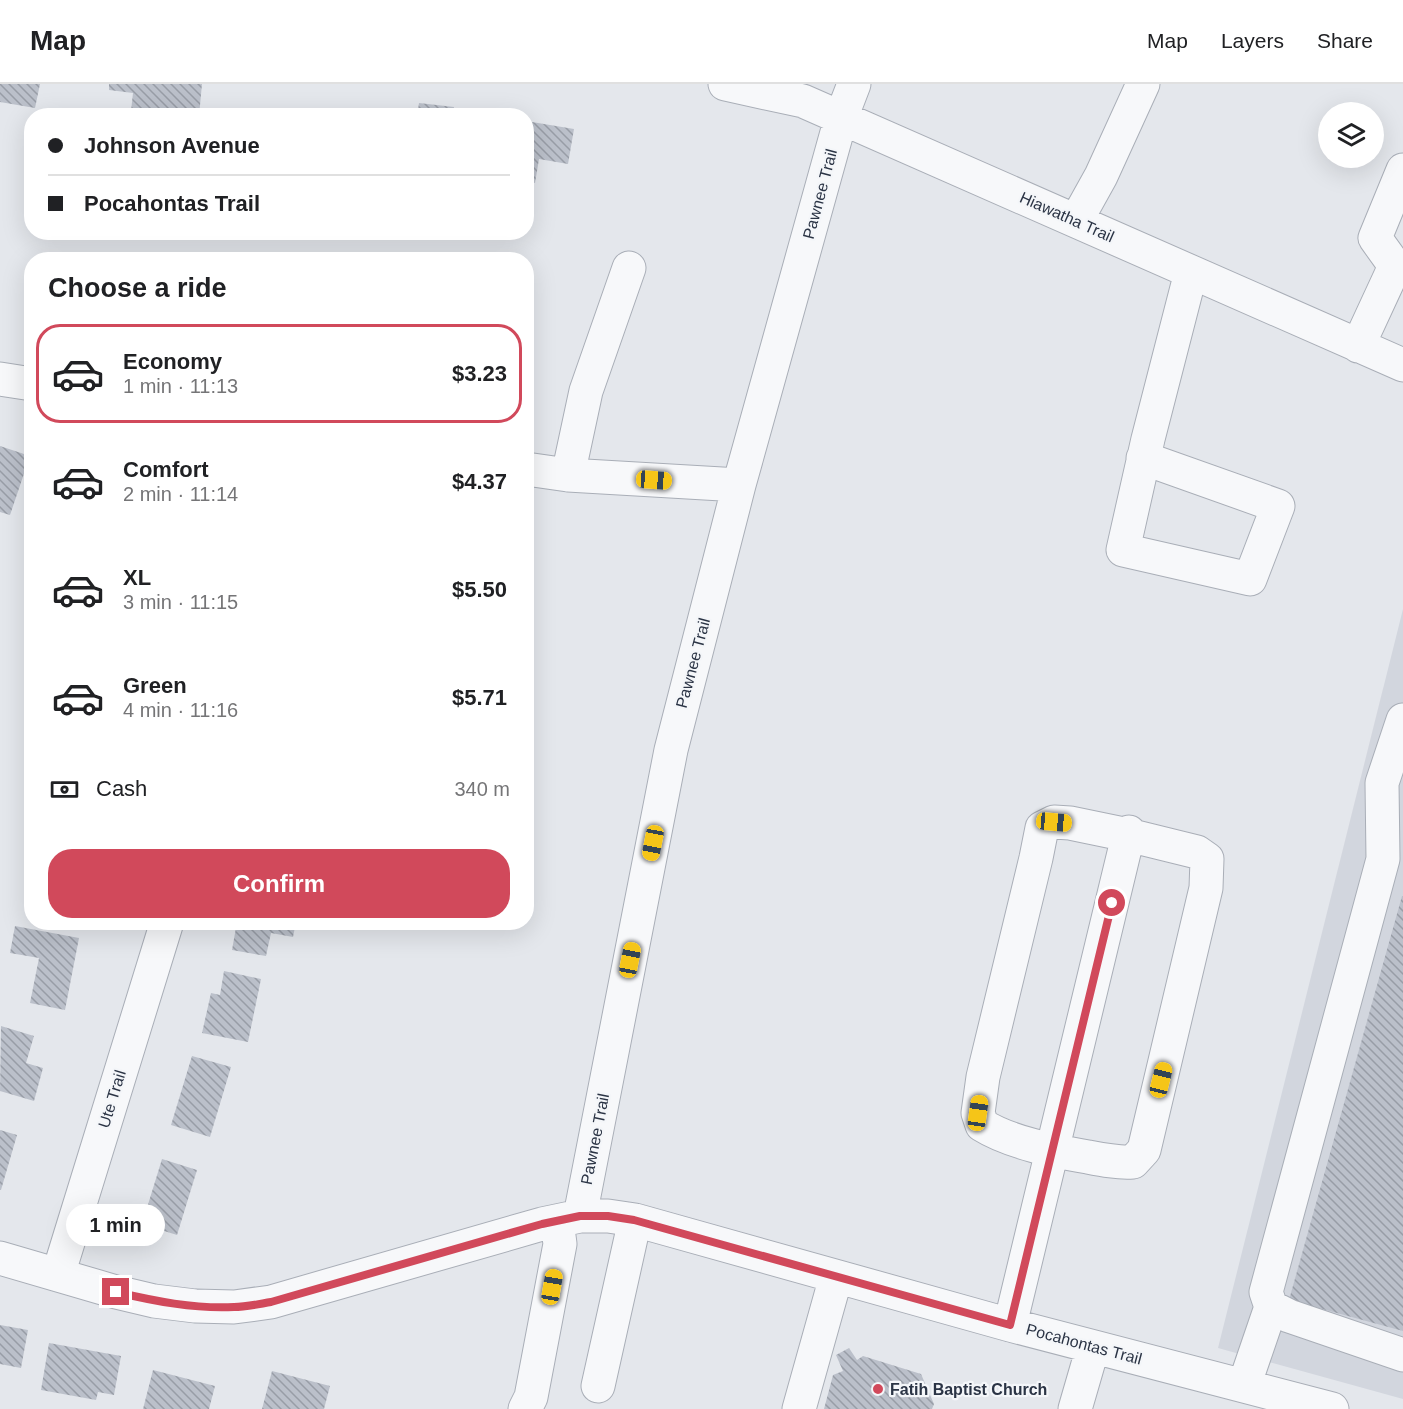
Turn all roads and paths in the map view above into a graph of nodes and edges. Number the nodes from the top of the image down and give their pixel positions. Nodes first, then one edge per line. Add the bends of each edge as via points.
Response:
1 (725, 84) edge
2 (854, 84) edge
3 (1143, 84) edge
4 (840, 118) junction
5 (1403, 170) edge
6 (1076, 221) junction
7 (629, 268) dead end
8 (1399, 268) edge
9 (1191, 272) junction
10 (1358, 346) junction
11 (1403, 365) edge
12 (0, 379) edge
13 (24, 383) edge
14 (1143, 458) junction
15 (534, 470) edge
16 (568, 475) junction
17 (739, 486) junction
18 (1403, 720) edge
19 (1129, 833) junction
20 (165, 930) edge
21 (1052, 1151) junction
22 (569, 1219) junction
23 (634, 1220) junction
24 (0, 1258) edge
25 (58, 1275) junction
26 (836, 1277) junction
27 (1271, 1307) junction
28 (1010, 1325) junction
29 (1093, 1347) junction
30 (1403, 1355) edge
31 (598, 1386) dead end
32 (1244, 1386) junction
33 (525, 1409) edge
34 (799, 1409) edge
35 (1075, 1409) edge
36 (1332, 1409) edge

1 - 4 street, Hiawatha Trail via 803,101
2 - 4 street, Pawnee Trail
3 - 6 street
4 - 6 street, Hiawatha Trail
4 - 17 street, Pawnee Trail
5 - 8 street via 1375,238
6 - 9 street, Hiawatha Trail
7 - 16 street via 586,391
8 - 10 street
9 - 10 street, Hiawatha Trail
9 - 14 street
10 - 11 street, Hiawatha Trail
12 - 13 street
14 - 14 street via 1123,550 1250,579 1278,507
15 - 16 street
16 - 17 street
17 - 22 street, Pawnee Trail via 671,750
18 - 27 street via 1382,783 1383,859 1266,1292
19 - 21 street
19 - 21 street via 1062,822 1042,828 983,1077 978,1113 982,1125 994,1133
19 - 21 street via 1197,852 1207,859 1206,888 1167,1057 1144,1150 1133,1162
20 - 25 street, Ute Trail
21 - 28 street
22 - 23 street, Pocahontas Trail via 608,1216
22 - 25 street, Pocahontas Trail via 271,1302 234,1307 154,1301
22 - 33 street, Pawnee Trail via 560,1244 531,1397
23 - 26 street, Pocahontas Trail
23 - 31 street
24 - 25 street, Pocahontas Trail
26 - 28 street, Pocahontas Trail
26 - 34 street
27 - 30 street
27 - 32 street
28 - 29 street, Pocahontas Trail
29 - 32 street, Pocahontas Trail
29 - 35 street
32 - 36 street, Pocahontas Trail

